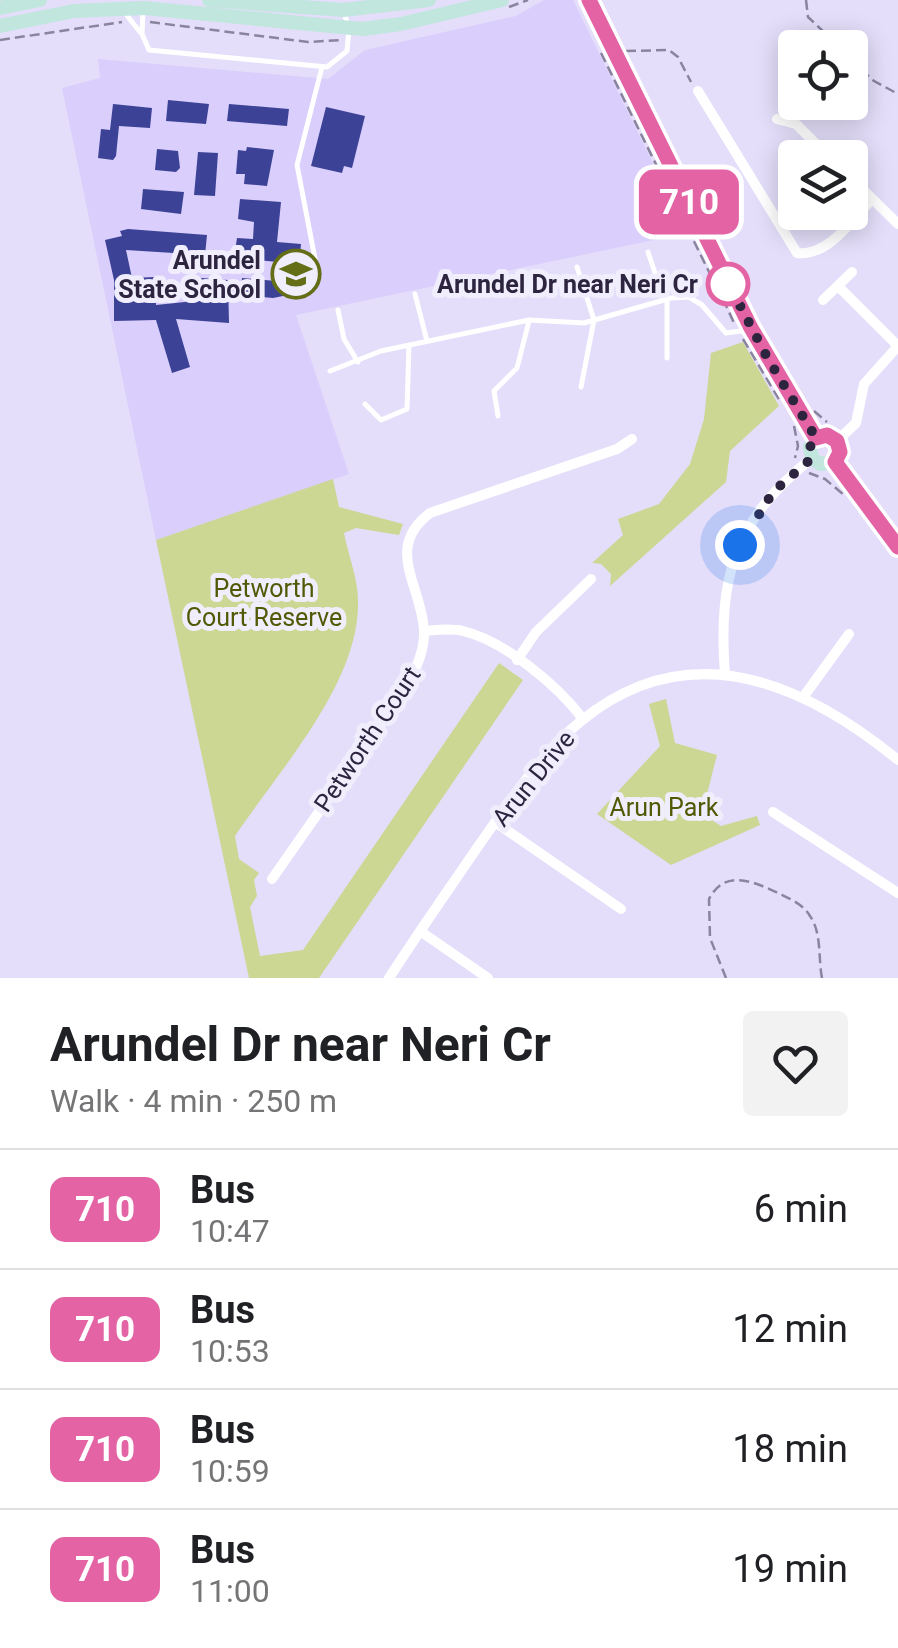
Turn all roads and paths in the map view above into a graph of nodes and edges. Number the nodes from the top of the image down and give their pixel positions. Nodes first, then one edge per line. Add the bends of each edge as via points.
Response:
1 (40, 0) edge
2 (209, 0) edge
3 (429, 0) edge
4 (502, 0) edge
5 (589, 0) edge
6 (806, 0) edge
7 (143, 4) edge
8 (0, 8) edge
9 (119, 9) junction
10 (343, 10) junction
11 (0, 26) edge
12 (349, 28) junction
13 (822, 30) edge
14 (142, 34) junction
15 (621, 49) junction
16 (322, 67) junction
17 (868, 76) edge
18 (698, 91) joint
19 (898, 94) edge
20 (777, 118) dead end
21 (812, 140) edge
22 (868, 195) edge
23 (872, 199) junction
24 (898, 224) edge
25 (648, 252) dead end
26 (577, 267) dead end
27 (317, 269) dead end
28 (852, 272) dead end
29 (838, 286) junction
30 (415, 294) dead end
31 (665, 300) junction
32 (823, 300) dead end
33 (338, 310) dead end
34 (529, 320) junction
35 (594, 320) junction
36 (751, 328) junction
37 (427, 341) junction
38 (409, 345) junction
39 (898, 346) edge
40 (667, 358) dead end
41 (358, 362) junction
42 (330, 371) dead end
43 (581, 386) dead end
44 (782, 396) dead end
45 (365, 404) dead end
46 (786, 404) dead end
47 (812, 410) dead end
48 (498, 416) dead end
49 (792, 418) dead end
50 (834, 424) dead end
51 (816, 438) junction
52 (632, 439) dead end
53 (837, 441) junction
54 (795, 458) dead end
55 (835, 462) junction
56 (810, 465) junction
57 (855, 506) dead end
58 (898, 546) edge
59 (591, 579) dead end
60 (424, 630) junction
61 (848, 634) dead end
62 (517, 660) junction
63 (724, 675) junction
64 (804, 696) junction
65 (582, 719) junction
66 (898, 760) edge
67 (773, 812) dead end
68 (496, 822) junction
69 (272, 879) dead end
70 (898, 892) edge
71 (620, 910) dead end
72 (420, 931) junction
73 (389, 978) edge
74 (488, 978) edge
75 (726, 978) edge
76 (822, 978) edge

1 - 8 main road
2 - 10 main road
3 - 10 main road
4 - 12 main road via 401,24
5 - 15 main road
6 - 13 path via 808,16
7 - 9 main road
7 - 12 main road
7 - 14 lane
9 - 11 main road
9 - 14 lane
10 - 12 lane
12 - 16 lane via 347,51
14 - 16 lane via 148,50
15 - 18 path via 668,50
15 - 36 main road
16 - 27 lane via 297,165
17 - 19 path
18 - 23 street via 796,253 827,245
20 - 21 street via 796,124
22 - 23 street
23 - 24 street
25 - 31 lane
26 - 35 lane
28 - 29 street
29 - 32 street
29 - 39 street
30 - 37 lane
31 - 35 lane
31 - 36 lane via 689,297 726,334
31 - 40 lane
33 - 41 lane
34 - 35 lane
34 - 37 lane
34 - 48 lane via 517,368 494,392
35 - 43 lane
36 - 51 main road
37 - 38 lane
38 - 41 lane
38 - 45 lane via 407,409 381,420
39 - 53 street via 864,384 856,423
41 - 42 lane
44 - 46 path
47 - 50 path
49 - 54 path
51 - 53 main road
51 - 56 main road
52 - 60 street, Petworth Court via 430,514 412,527 408,562
53 - 55 main road
55 - 56 main road
55 - 58 main road
56 - 57 path
56 - 63 street via 773,492 726,578
59 - 62 street
60 - 62 street via 480,636
60 - 69 street, Petworth Court via 409,683
61 - 64 street
62 - 65 street via 563,692
63 - 64 street, Arun Drive
63 - 65 street, Arun Drive via 683,674 646,684
64 - 66 street, Arun Drive
65 - 68 street, Arun Drive
67 - 70 street
68 - 71 street
68 - 72 street, Arun Drive
72 - 73 street, Arun Drive
72 - 74 street
75 - 76 path via 710,938 710,899 724,884 744,878 807,911

